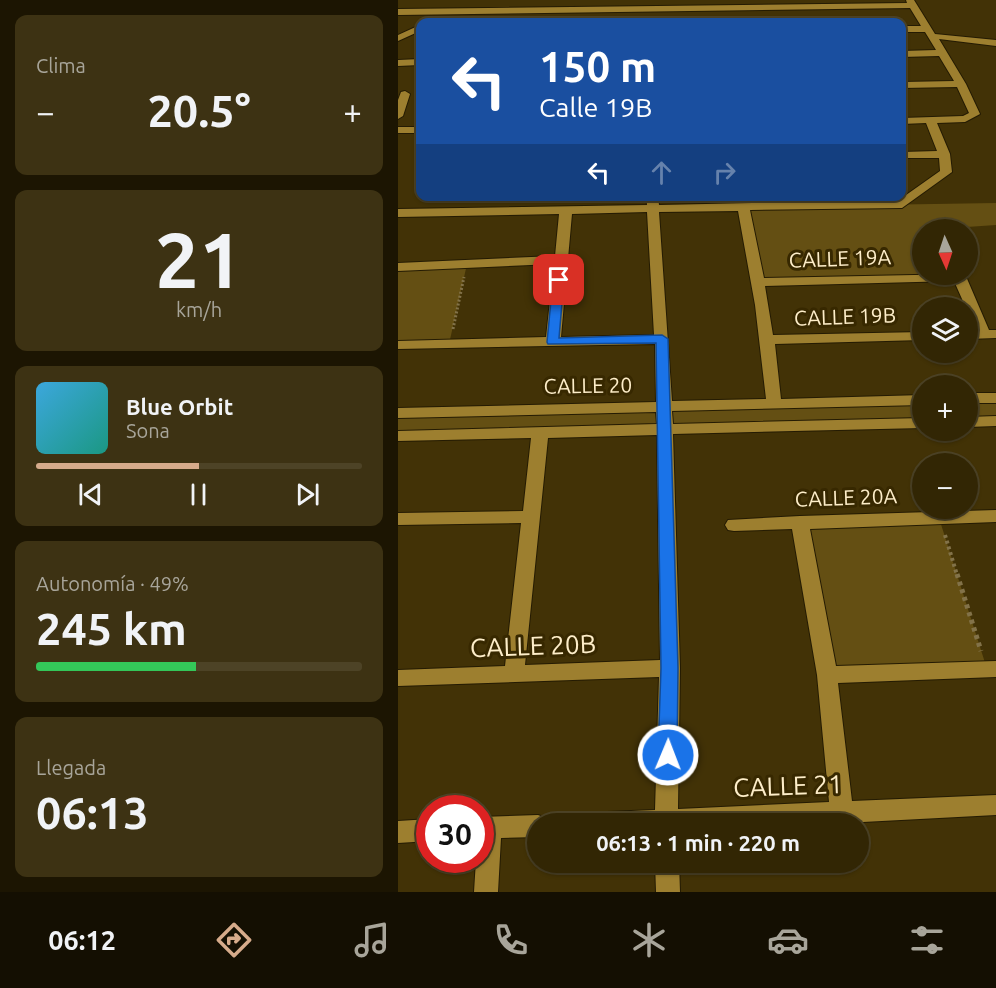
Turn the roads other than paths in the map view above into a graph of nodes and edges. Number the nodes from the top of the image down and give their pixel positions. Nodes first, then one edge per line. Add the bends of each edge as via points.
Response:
1 (912, 3) edge
2 (640, 8) edge
3 (455, 11) junction
4 (398, 12) edge
5 (440, 18) edge
6 (906, 29) edge
7 (416, 30) edge
8 (929, 32) junction
9 (398, 38) edge
10 (996, 43) edge
11 (942, 53) junction
12 (906, 54) edge
13 (416, 62) edge
14 (398, 63) edge
15 (961, 84) junction
16 (906, 85) edge
17 (405, 94) edge
18 (398, 116) edge
19 (930, 120) junction
20 (906, 121) edge
21 (398, 130) edge
22 (416, 130) edge
23 (944, 153) junction
24 (906, 155) edge
25 (652, 202) edge
26 (743, 207) junction
27 (566, 210) junction
28 (398, 213) edge
29 (561, 260) junction
30 (398, 267) edge
31 (912, 277) edge
32 (759, 282) junction
33 (963, 285) edge
34 (990, 334) edge
35 (912, 336) edge
36 (662, 339) junction
37 (768, 340) junction
38 (553, 342) junction
39 (398, 345) edge
40 (978, 398) edge
41 (996, 398) edge
42 (912, 400) edge
43 (774, 404) junction
44 (663, 407) junction
45 (398, 413) edge
46 (996, 421) edge
47 (978, 422) edge
48 (912, 423) edge
49 (665, 430) junction
50 (540, 434) junction
51 (398, 436) edge
52 (996, 516) edge
53 (530, 517) junction
54 (398, 519) edge
55 (800, 522) junction
56 (734, 525) dead end
57 (670, 668) junction
58 (992, 669) edge
59 (514, 674) junction
60 (827, 675) junction
61 (398, 678) edge
62 (996, 805) edge
63 (842, 812) junction
64 (666, 813) edge
65 (824, 813) edge
66 (527, 826) edge
67 (494, 828) edge
68 (416, 831) edge
69 (398, 832) edge
70 (486, 873) edge
71 (667, 873) edge
72 (486, 892) edge
73 (668, 892) edge

1 - 2 street
1 - 8 street
2 - 3 street
3 - 4 street
3 - 5 street
6 - 8 street
7 - 9 street
8 - 10 street
8 - 11 street
11 - 12 street
11 - 15 street
13 - 14 street
15 - 16 street
15 - 19 street via 975,114
17 - 18 street
19 - 20 street
19 - 23 street
21 - 22 street
23 - 24 street
23 - 26 street via 946,172 902,204
25 - 26 street
25 - 27 street
25 - 36 street
26 - 32 street
27 - 28 street
27 - 29 street
29 - 30 street
29 - 38 street
31 - 32 street, CALLE 19A
32 - 37 street
33 - 34 street
35 - 37 street, CALLE 19B
36 - 38 street
36 - 44 street
37 - 43 street
38 - 39 street
40 - 41 street
42 - 43 street, CALLE 20
43 - 44 street, CALLE 20
44 - 45 street, CALLE 20
44 - 49 street
46 - 47 street
48 - 49 street
49 - 50 street
49 - 57 street
50 - 51 street
50 - 53 street
52 - 55 street, CALLE 20A
53 - 54 street
53 - 59 street
55 - 56 street, CALLE 20A
55 - 60 street
57 - 59 street, CALLE 20B
57 - 64 street
58 - 60 street
59 - 61 street, CALLE 20B
60 - 63 street
62 - 63 street, CALLE 21
63 - 65 street, CALLE 21
66 - 67 street
68 - 69 street
70 - 72 street
71 - 73 street

